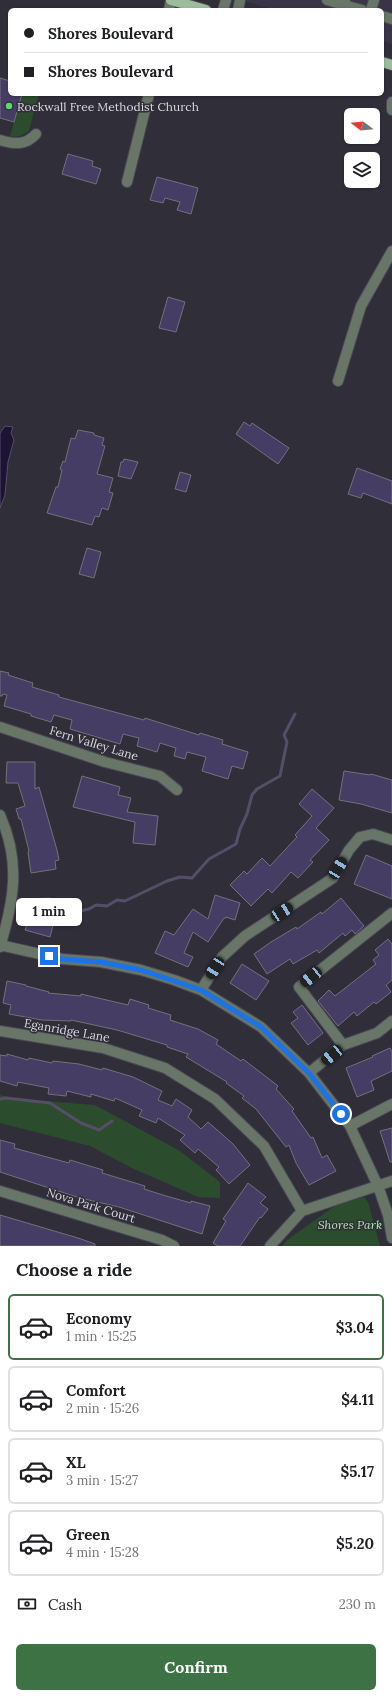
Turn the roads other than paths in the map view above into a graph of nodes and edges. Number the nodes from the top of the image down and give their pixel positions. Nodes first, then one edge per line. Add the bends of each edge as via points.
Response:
1 (171, 0) edge
2 (327, 0) edge
3 (345, 2) edge
4 (359, 6) edge
5 (199, 8) edge
6 (148, 96) edge
7 (392, 102) edge
8 (392, 110) edge
9 (36, 134) dead end
10 (0, 140) edge
11 (127, 182) dead end
12 (392, 251) edge
13 (338, 381) dead end
14 (0, 727) edge
15 (177, 790) dead end
16 (0, 815) edge
17 (392, 840) edge
18 (392, 912) edge
19 (0, 946) edge
20 (201, 990) junction
21 (392, 1021) edge
22 (0, 1031) edge
23 (343, 1045) junction
24 (309, 1073) junction
25 (392, 1104) edge
26 (350, 1126) junction
27 (392, 1181) edge
28 (378, 1186) junction
29 (0, 1191) edge
30 (302, 1211) junction
31 (392, 1238) edge
32 (174, 1246) edge
33 (270, 1246) edge

1 - 5 main road
2 - 3 street
3 - 4 street
6 - 11 street
7 - 8 street
9 - 10 street via 24,143 14,144
12 - 13 street via 361,306
14 - 15 street, Fern Valley Lane via 105,762 160,776
16 - 19 street via 14,866 13,898
17 - 20 street via 373,834 360,837 349,850 333,878 245,936 222,957
18 - 23 street via 299,987
19 - 20 street via 62,959 101,962 141,970
20 - 24 street via 261,1027
21 - 23 street via 377,1033
22 - 30 street, Eganridge Lane via 103,1048 166,1068 215,1099 264,1146
23 - 24 street
24 - 26 street
25 - 26 street
26 - 28 street
27 - 28 street
28 - 30 street
28 - 31 street via 388,1215
29 - 32 street, Nova Park Court via 162,1240
30 - 33 street

